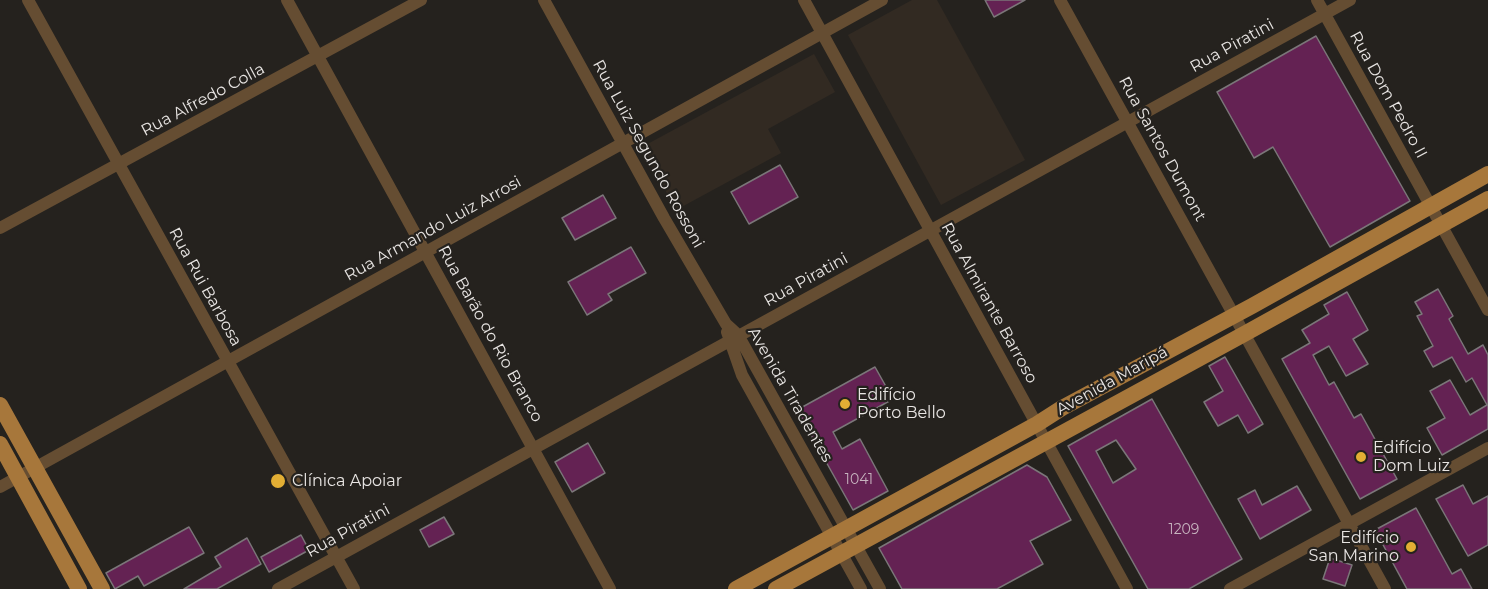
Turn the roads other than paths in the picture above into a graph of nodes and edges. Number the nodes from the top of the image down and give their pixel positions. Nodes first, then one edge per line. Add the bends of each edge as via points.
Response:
1 (28, 0) edge
2 (287, 0) edge
3 (421, 0) edge
4 (544, 0) edge
5 (804, 0) edge
6 (882, 0) edge
7 (1060, 0) edge
8 (1317, 0) edge
9 (1350, 0) edge
10 (1325, 14) junction
11 (822, 32) junction
12 (318, 56) junction
13 (1127, 122) junction
14 (622, 144) junction
15 (118, 164) junction
16 (1488, 174) edge
17 (1488, 199) edge
18 (1430, 206) junction
19 (1410, 216) junction
20 (1440, 225) junction
21 (0, 228) edge
22 (930, 230) junction
23 (1415, 240) junction
24 (426, 251) junction
25 (1262, 301) junction
26 (1488, 310) edge
27 (1235, 315) junction
28 (1271, 319) junction
29 (726, 324) joint
30 (1210, 327) junction
31 (1246, 333) junction
32 (734, 338) junction
33 (1216, 349) junction
34 (227, 361) junction
35 (756, 366) junction
36 (742, 375) junction
37 (0, 405) edge
38 (1062, 408) junction
39 (1036, 424) junction
40 (1074, 427) junction
41 (1013, 437) junction
42 (1046, 441) junction
43 (0, 444) edge
44 (534, 448) junction
45 (1488, 448) edge
46 (1020, 456) junction
47 (34, 468) junction
48 (18, 477) junction
49 (0, 487) edge
50 (831, 501) junction
51 (816, 509) junction
52 (872, 515) junction
53 (1350, 524) junction
54 (882, 531) junction
55 (839, 533) junction
56 (848, 549) junction
57 (807, 550) junction
58 (336, 557) junction
59 (815, 568) junction
60 (877, 584) edge
61 (860, 588) edge
62 (79, 589) edge
63 (102, 589) edge
64 (278, 589) edge
65 (354, 589) edge
66 (610, 589) edge
67 (736, 589) edge
68 (776, 589) edge
69 (1127, 589) edge
70 (1230, 589) edge
71 (1385, 589) edge

1 - 15 street, Rua Rui Barbosa
2 - 12 street, Rua Barão do Rio Branco
3 - 12 street, Rua Alfredo Colla
4 - 14 street, Rua Luiz Segundo Rossoni
5 - 11 street, Rua Almirante Barroso
6 - 11 street, Rua Armando Luiz Arrosi
7 - 13 street, Rua Santos Dumont
8 - 10 street, Rua Dom Pedro II
9 - 10 street, Rua Piratini
10 - 13 street, Rua Piratini
10 - 18 street, Rua Dom Pedro II
11 - 14 street, Rua Armando Luiz Arrosi
11 - 22 street, Rua Almirante Barroso
12 - 15 street, Rua Alfredo Colla
12 - 24 street, Rua Barão do Rio Branco
13 - 22 street, Rua Piratini
13 - 27 street, Rua Santos Dumont
14 - 24 street, Rua Armando Luiz Arrosi
14 - 29 street, Rua Luiz Segundo Rossoni
15 - 21 street, Rua Alfredo Colla
15 - 34 street, Rua Rui Barbosa
16 - 18 main road, Avenida Maripá
17 - 20 main road, Avenida Maripá
18 - 19 main road, Avenida Maripá
18 - 20 street, Rua Dom Pedro II
19 - 23 main road via 1418,230
19 - 25 main road, Avenida Maripá
20 - 23 main road, Avenida Maripá
20 - 26 street
22 - 32 street, Rua Piratini
22 - 39 street, Rua Almirante Barroso
23 - 28 main road, Avenida Maripá
24 - 34 street, Rua Armando Luiz Arrosi
24 - 44 street, Rua Barão do Rio Branco
25 - 27 main road, Avenida Maripá
25 - 28 main road via 1259,309
27 - 30 main road, Avenida Maripá
27 - 31 street, Rua Santos Dumont
28 - 31 main road, Avenida Maripá
29 - 32 street, Avenida Tiradentes
30 - 33 main road via 1220,339
30 - 38 main road, Avenida Maripá
31 - 33 main road, Avenida Maripá
31 - 53 street
32 - 35 street, Avenida Tiradentes
32 - 36 street, Avenida Tiradentes
32 - 44 street, Rua Piratini
33 - 40 main road, Avenida Maripá
34 - 47 street, Rua Armando Luiz Arrosi
34 - 58 street, Rua Rui Barbosa
35 - 36 street via 747,366
35 - 50 street, Avenida Tiradentes
36 - 51 street, Avenida Tiradentes
37 - 47 main road
38 - 39 main road, Avenida Maripá
38 - 40 main road via 1065,424
39 - 41 main road, Avenida Maripá
39 - 42 street, Rua Almirante Barroso
40 - 42 main road, Avenida Maripá
41 - 46 main road via 1021,439 1025,446
41 - 52 main road, Avenida Maripá
42 - 46 main road, Avenida Maripá
42 - 69 street, Rua Almirante Barroso
43 - 48 main road
44 - 58 street, Rua Piratini
44 - 66 street, Rua Barão do Rio Branco
45 - 53 street
46 - 54 main road, Avenida Maripá
47 - 48 street, Rua Armando Luiz Arrosi
47 - 63 main road
48 - 49 street, Rua Armando Luiz Arrosi
48 - 62 main road
50 - 51 street via 824,511
50 - 55 street, Avenida Tiradentes
51 - 55 street, Avenida Tiradentes
52 - 54 main road via 874,529
52 - 55 main road, Avenida Maripá
53 - 70 street
53 - 71 street
54 - 56 main road, Avenida Maripá
55 - 56 street, Avenida Tiradentes
55 - 57 main road, Avenida Maripá
56 - 59 main road, Avenida Maripá
56 - 60 street, Avenida Tiradentes
56 - 61 street, Avenida Tiradentes
57 - 59 main road via 819,560
57 - 67 main road, Avenida Maripá
58 - 64 street, Rua Piratini
58 - 65 street, Rua Rui Barbosa
59 - 68 main road, Avenida Maripá
60 - 61 street via 870,574 861,574

